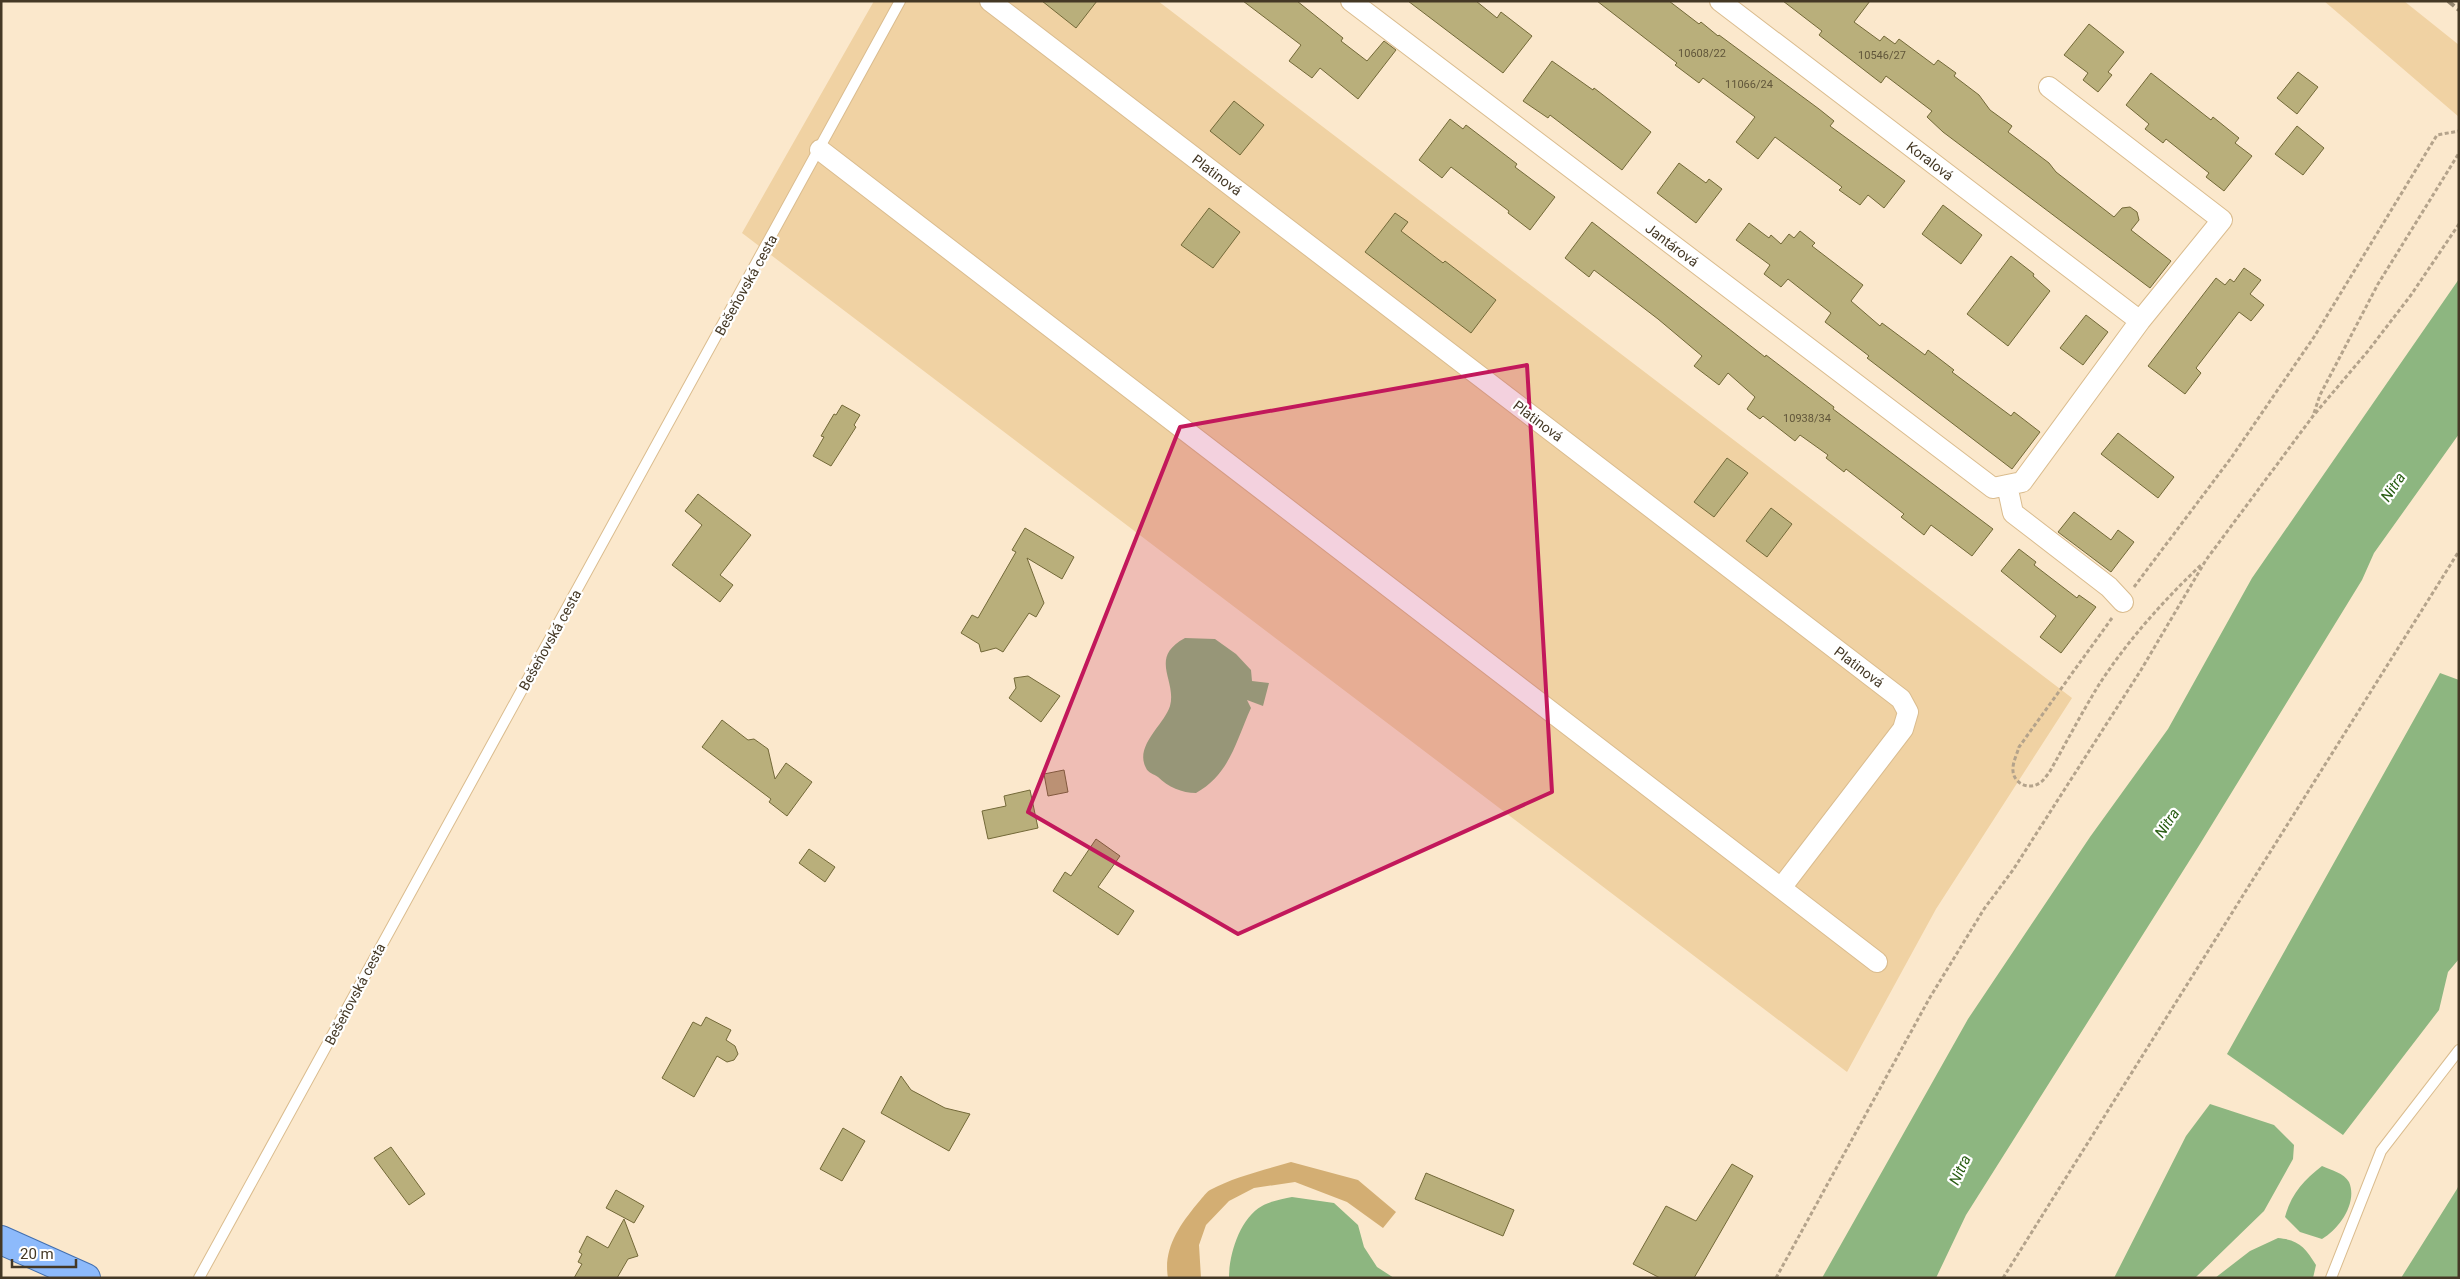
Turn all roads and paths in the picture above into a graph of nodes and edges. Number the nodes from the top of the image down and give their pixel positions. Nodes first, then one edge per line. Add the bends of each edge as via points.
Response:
1 (900, 1) edge
2 (990, 1) edge
3 (1351, 1) edge
4 (1720, 1) edge
5 (2050, 87) dead end
6 (2459, 131) edge
7 (820, 150) junction
8 (2459, 153) edge
9 (2459, 224) edge
10 (2140, 321) junction
11 (2313, 416) junction
12 (2000, 487) junction
13 (2459, 551) edge
14 (2206, 560) junction
15 (2123, 602) junction
16 (1780, 888) junction
17 (1877, 962) dead end
18 (2459, 1050) edge
19 (1, 1240) edge
20 (86, 1278) edge
21 (199, 1278) edge
22 (1776, 1278) edge
23 (2003, 1278) edge
24 (2331, 1278) edge

1 - 7 lane, Bešeňovská cesta
2 - 16 street, Platinová via 1901,699 1908,712 1903,729
3 - 12 street, Jantárová
4 - 10 street, Koralová
5 - 10 street via 2222,220
6 - 15 path via 2437,134 2314,337 2231,458
7 - 16 street
7 - 21 lane, Bešeňovská cesta
8 - 11 path via 2378,284 2320,395
9 - 11 path via 2406,302
10 - 12 street via 2022,482
11 - 14 path
12 - 15 street via 2012,513 2109,587
13 - 23 path
14 - 15 path via 2132,639 2100,683 2040,784 2019,783 2012,768 2019,747
14 - 22 path via 2141,670 2013,870 1984,909 1929,999
16 - 17 street
18 - 24 lane via 2381,1151
19 - 20 main road

